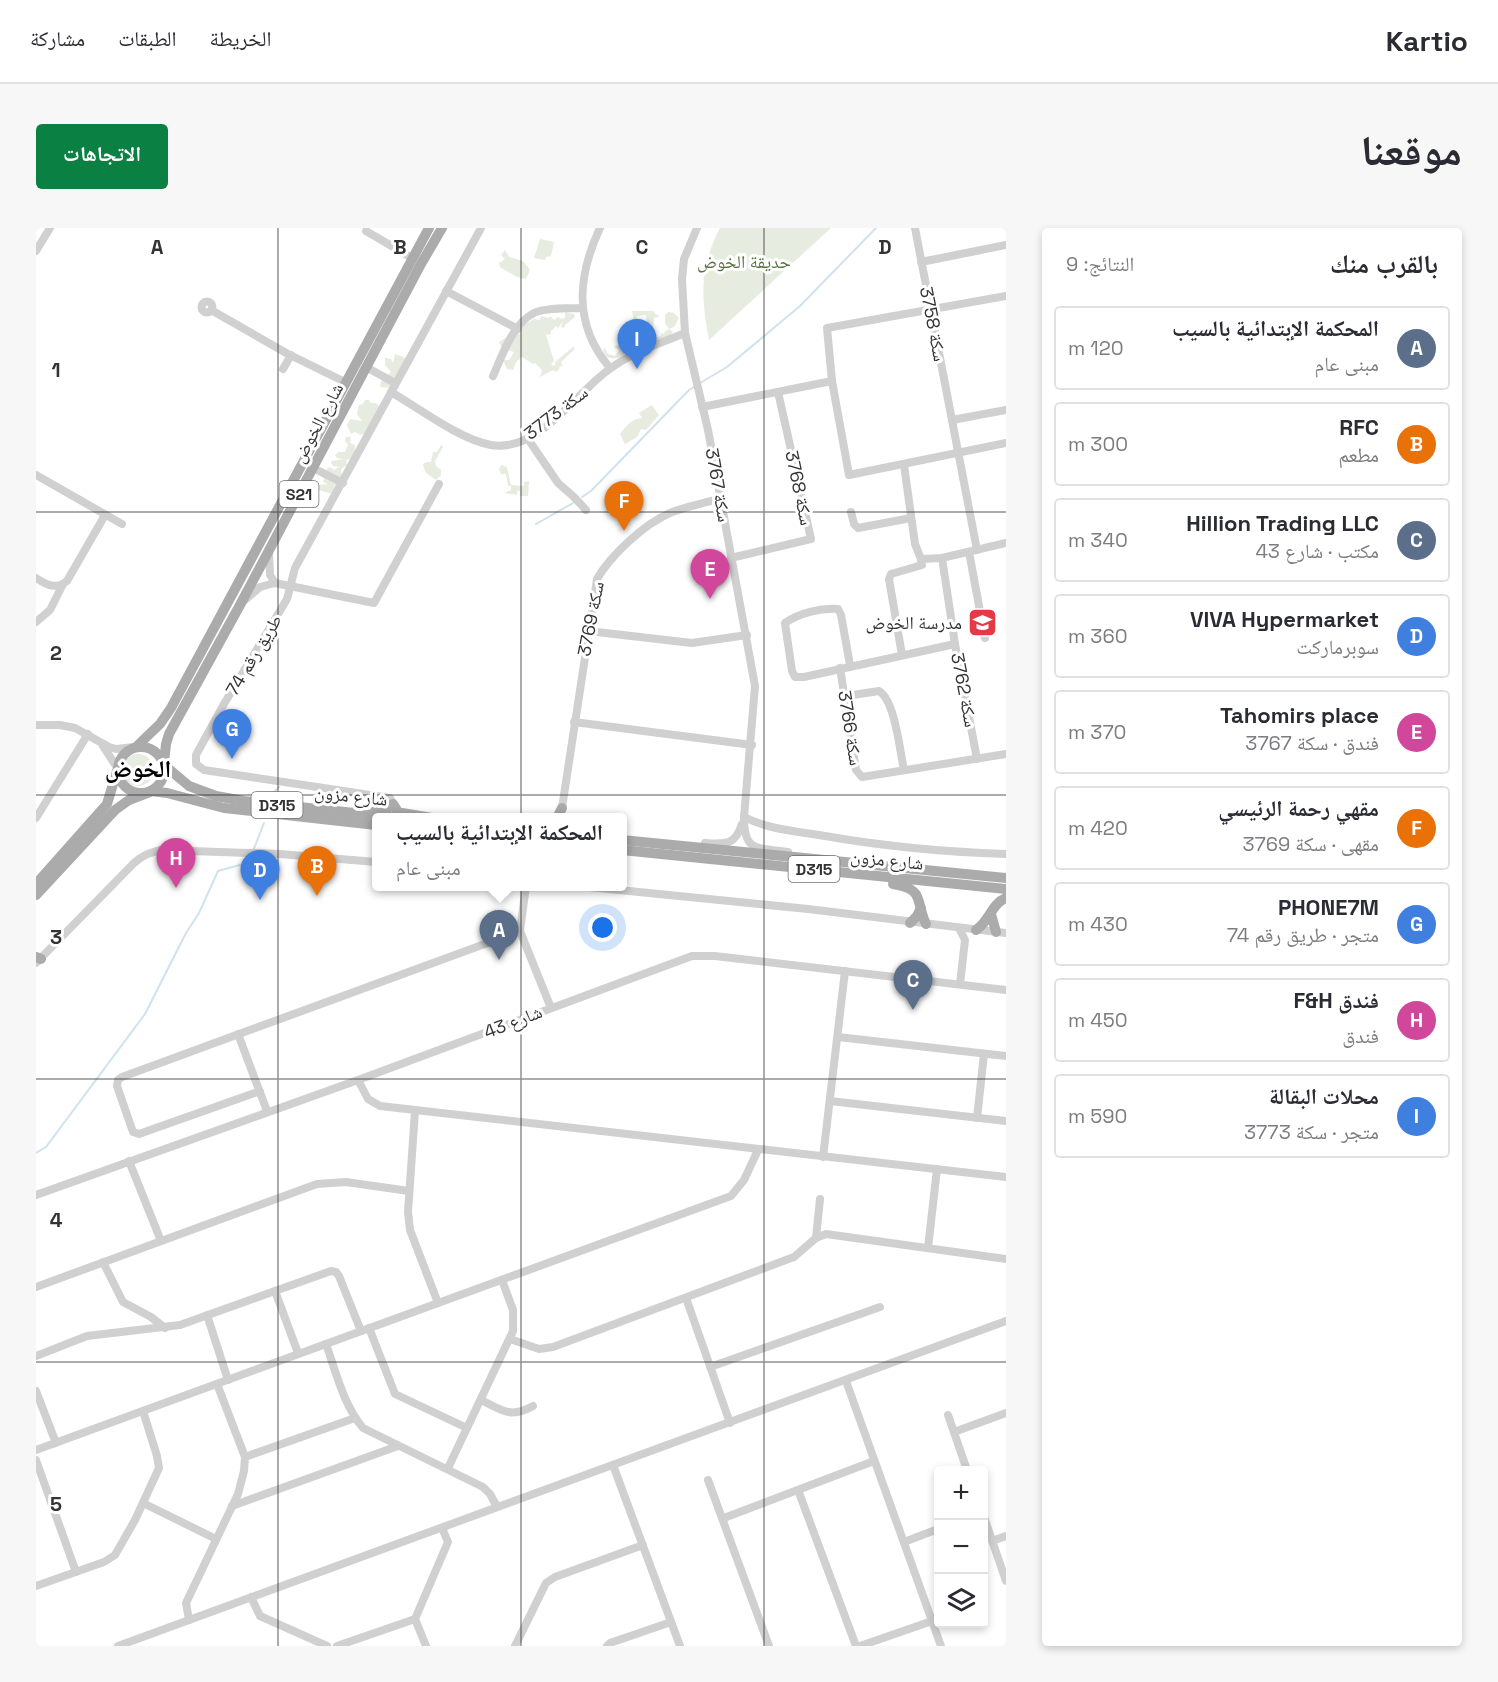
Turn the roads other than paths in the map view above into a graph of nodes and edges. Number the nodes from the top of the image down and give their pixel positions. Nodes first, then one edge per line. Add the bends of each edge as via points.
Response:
1 (50, 228) edge
2 (429, 228) edge
3 (442, 228) edge
4 (481, 228) edge
5 (600, 228) edge
6 (698, 228) edge
7 (915, 228) edge
8 (366, 231) dead end
9 (1006, 246) edge
10 (36, 251) edge
11 (412, 258) junction
12 (921, 262) junction
13 (446, 291) junction
14 (1006, 296) edge
15 (581, 308) junction
16 (211, 310) dead end
17 (930, 310) junction
18 (518, 329) junction
19 (685, 333) junction
20 (291, 355) junction
21 (366, 367) junction
22 (610, 368) junction
23 (283, 369) dead end
24 (493, 376) dead end
25 (832, 381) junction
26 (345, 382) junction
27 (395, 383) junction
28 (391, 392) junction
29 (778, 392) junction
30 (702, 406) junction
31 (1006, 410) edge
32 (952, 420) junction
33 (528, 439) junction
34 (1006, 443) edge
35 (958, 453) junction
36 (904, 465) junction
37 (313, 468) junction
38 (36, 475) edge
39 (343, 483) junction
40 (439, 484) dead end
41 (720, 499) junction
42 (586, 510) dead end
43 (851, 512) dead end
44 (105, 515) junction
45 (911, 518) junction
46 (122, 525) dead end
47 (1006, 543) edge
48 (270, 550) junction
49 (973, 551) junction
50 (731, 558) junction
51 (942, 558) junction
52 (921, 559) junction
53 (36, 578) edge
54 (275, 583) junction
55 (63, 584) junction
56 (291, 587) junction
57 (240, 605) junction
58 (36, 622) edge
59 (588, 631) junction
60 (747, 635) junction
61 (986, 638) dead end
62 (955, 644) junction
63 (902, 655) junction
64 (850, 665) junction
65 (840, 668) junction
66 (846, 696) junction
67 (574, 722) junction
68 (36, 725) edge
69 (88, 734) junction
70 (98, 740) junction
71 (752, 745) junction
72 (135, 747) junction
73 (1006, 754) edge
74 (977, 759) junction
75 (164, 764) junction
76 (118, 770) junction
77 (904, 770) junction
78 (151, 792) junction
79 (393, 804) junction
80 (345, 812) junction
81 (402, 813) edge
82 (561, 813) edge
83 (372, 815) edge
84 (744, 817) junction
85 (36, 818) edge
86 (321, 820) junction
87 (372, 825) edge
88 (372, 830) edge
89 (627, 843) edge
90 (627, 843) edge
91 (672, 845) junction
92 (1006, 854) edge
93 (372, 862) edge
94 (816, 864) junction
95 (1006, 878) edge
96 (36, 884) edge
97 (1006, 889) edge
98 (525, 891) edge
99 (627, 891) edge
100 (36, 895) edge
101 (1006, 898) edge
102 (921, 908) junction
103 (991, 914) junction
104 (910, 922) junction
105 (926, 924) junction
106 (959, 928) junction
107 (976, 930) junction
108 (520, 931) junction
109 (1001, 933) edge
110 (965, 940) junction
111 (38, 960) edge
112 (845, 971) junction
113 (960, 984) junction
114 (1006, 990) edge
115 (551, 1008) junction
116 (238, 1034) junction
117 (838, 1036) junction
118 (984, 1054) junction
119 (1006, 1056) edge
120 (357, 1080) junction
121 (260, 1091) junction
122 (830, 1101) junction
123 (267, 1111) junction
124 (415, 1111) junction
125 (976, 1118) junction
126 (1006, 1121) edge
127 (758, 1150) junction
128 (823, 1157) junction
129 (129, 1161) junction
130 (937, 1169) junction
131 (1006, 1176) edge
132 (409, 1191) junction
133 (36, 1196) edge
134 (820, 1199) dead end
135 (816, 1239) junction
136 (161, 1241) junction
137 (928, 1248) junction
138 (1006, 1259) edge
139 (103, 1262) junction
140 (502, 1280) junction
141 (36, 1287) edge
142 (275, 1291) junction
143 (686, 1298) junction
144 (438, 1303) junction
145 (880, 1306) dead end
146 (207, 1315) junction
147 (1006, 1321) edge
148 (165, 1328) junction
149 (369, 1328) junction
150 (361, 1331) junction
151 (510, 1339) junction
152 (326, 1344) junction
153 (298, 1353) junction
154 (36, 1356) edge
155 (710, 1367) junction
156 (228, 1380) junction
157 (846, 1381) junction
158 (217, 1384) junction
159 (36, 1391) edge
160 (481, 1400) junction
161 (533, 1406) dead end
162 (143, 1411) junction
163 (1006, 1413) edge
164 (948, 1415) dead end
165 (355, 1418) junction
166 (730, 1423) junction
167 (467, 1428) junction
168 (954, 1432) junction
169 (56, 1443) junction
170 (398, 1446) junction
171 (36, 1450) edge
172 (245, 1457) junction
173 (36, 1460) edge
174 (874, 1461) junction
175 (614, 1465) junction
176 (966, 1466) edge
177 (448, 1468) junction
178 (708, 1480) dead end
179 (798, 1490) junction
180 (142, 1503) junction
181 (232, 1506) junction
182 (497, 1507) junction
183 (724, 1518) junction
184 (985, 1520) edge
185 (442, 1528) junction
186 (934, 1531) edge
187 (1006, 1536) edge
188 (216, 1539) junction
189 (992, 1541) junction
190 (904, 1542) junction
191 (643, 1545) junction
192 (76, 1572) junction
193 (1006, 1581) edge
194 (36, 1586) edge
195 (251, 1598) junction
196 (415, 1619) junction
197 (189, 1620) junction
198 (932, 1620) junction
199 (671, 1622) junction
200 (118, 1646) edge
201 (327, 1646) edge
202 (337, 1646) edge
203 (426, 1646) edge
204 (515, 1646) edge
205 (607, 1646) edge
206 (680, 1646) edge
207 (770, 1646) edge
208 (858, 1646) edge
209 (941, 1646) edge

1 - 10 street
2 - 11 main road, شارع الخوض / S21
3 - 21 main road, شارع الخوض / S21
4 - 13 street, طريق رقم 74
5 - 15 street via 584,272
6 - 19 street, سكة 3767 via 684,259
7 - 12 street, سكة 3758
8 - 11 street
9 - 12 street
11 - 26 main road, شارع الخوض / S21
12 - 17 street, سكة 3758
13 - 18 street
13 - 27 street, طريق رقم 74
14 - 17 street
15 - 18 street via 540,311
15 - 22 street via 600,356
16 - 20 street
17 - 25 street via 827,328
17 - 32 street, سكة 3758
18 - 24 street
19 - 22 street, سكة 3773 via 643,349
19 - 30 street, سكة 3767
20 - 23 street
20 - 26 street
21 - 27 street
21 - 37 main road, شارع الخوض / S21
22 - 33 street, سكة 3773
25 - 29 street
25 - 36 street via 849,475
26 - 72 main road, شارع الخوض / S21 via 171,708
27 - 28 street, طريق رقم 74
28 - 33 street, سكة 3773 via 477,441 495,446
28 - 39 street, طريق رقم 74
29 - 30 street
29 - 50 street, سكة 3768 via 811,539
30 - 41 street, سكة 3767
31 - 32 street
32 - 35 street, سكة 3758
33 - 42 street via 555,480
34 - 35 street
35 - 36 street
35 - 49 street, سكة 3758
36 - 45 street
37 - 39 street
37 - 48 main road, شارع الخوض / S21
38 - 44 street
39 - 56 street, طريق رقم 74 via 295,568
40 - 56 street via 374,603
41 - 50 street, سكة 3767
41 - 59 street, سكة 3769 via 675,511 652,522 609,561 597,579
43 - 45 street via 858,528
44 - 46 street
44 - 55 street
45 - 52 street
47 - 49 street
48 - 54 street via 270,575
48 - 57 main road, شارع الخوض / S21
49 - 51 street
49 - 61 street, سكة 3758
50 - 60 street, سكة 3767
51 - 52 street
51 - 62 street, سكة 3762
52 - 63 street via 922,565 891,574 889,579
53 - 55 street via 53,586
54 - 56 street
54 - 57 street, طريق رقم 74 via 255,590
55 - 58 street via 50,610
56 - 79 street, طريق رقم 74 via 196,755 196,764 204,770 390,798
57 - 75 main road, شارع الخوض / S21 via 169,734
59 - 60 street via 692,643
59 - 67 street, سكة 3769
60 - 71 street, سكة 3767 via 756,686
62 - 63 street
62 - 74 street, سكة 3762
63 - 64 street
64 - 65 street
64 - 65 street via 838,609 795,616 785,623 795,677
65 - 66 street, سكة 3766
66 - 77 street via 879,691 885,695
66 - 77 street, سكة 3766 via 858,774 862,777
67 - 71 street
67 - 82 street, سكة 3769
68 - 69 street via 68,726
69 - 70 street
69 - 85 street
70 - 72 street via 116,749
70 - 76 street
71 - 84 street, سكة 3767
72 - 75 main road via 150,748
72 - 76 main road, S21 via 122,756
73 - 74 street
74 - 77 street, سكة 3766
75 - 78 main road, S21 via 162,781
75 - 80 main road, شارع مزون / D315 via 189,786 216,796
76 - 78 main road via 128,790
76 - 96 main road, S21 via 107,804
78 - 86 main road, شارع مزون / D315 via 224,808
78 - 100 main road via 115,810
79 - 80 main road via 384,811
79 - 81 main road
80 - 83 main road, شارع مزون / D315
84 - 91 street via 738,834 730,842
84 - 92 street via 780,830 840,839 946,852
84 - 94 street via 744,835 750,844 799,854
86 - 87 main road, شارع مزون / D315
86 - 88 main road
89 - 91 main road, شارع مزون / D315
90 - 94 main road, شارع مزون / D315
91 - 94 main road, شارع مزون / D315
93 - 111 street via 279,854 153,852 134,863
94 - 95 main road, شارع مزون / D315
94 - 97 main road, شارع مزون / D315
94 - 102 main road via 830,876 907,886 917,893
98 - 108 street
99 - 104 street
101 - 103 main road via 998,902
102 - 104 main road
102 - 105 main road
103 - 107 main road
103 - 109 main road
104 - 105 street
105 - 106 street
106 - 107 street
106 - 110 street
107 - 109 street
107 - 110 street
108 - 115 street
108 - 116 street
110 - 113 street
112 - 113 street, شارع 43
112 - 115 street, شارع 43 via 692,956
112 - 117 street
113 - 114 street, شارع 43
115 - 120 street, شارع 43
116 - 121 street
116 - 121 street via 119,1079 117,1087 133,1132 139,1134
117 - 118 street
117 - 122 street
118 - 119 street
118 - 125 street
120 - 123 street, شارع 43
120 - 124 street via 372,1103
121 - 123 street
122 - 125 street
122 - 128 street
123 - 129 street, شارع 43
124 - 127 street
124 - 132 street
125 - 126 street
127 - 128 street
127 - 140 street via 744,1180 731,1196
128 - 130 street
129 - 133 street, شارع 43
129 - 136 street
130 - 131 street
130 - 137 street
132 - 136 street via 346,1182 317,1184
132 - 144 street via 410,1230
134 - 135 street
135 - 137 street via 826,1234
135 - 143 street via 794,1257
136 - 139 street
137 - 138 street
139 - 141 street
139 - 148 street via 123,1302
140 - 144 street
140 - 151 street via 513,1310
142 - 146 street
142 - 150 street via 328,1271 336,1272
142 - 153 street
143 - 151 street via 553,1347 539,1349
143 - 155 street
144 - 149 street
145 - 155 street
146 - 148 street
146 - 156 street
147 - 157 street
148 - 154 street via 87,1336
149 - 150 street
149 - 167 street via 395,1394
150 - 152 street
151 - 160 street
152 - 153 street
152 - 165 street
153 - 156 street
155 - 166 street
156 - 158 street
157 - 166 street
157 - 174 street
158 - 162 street
158 - 172 street
159 - 169 street
160 - 161 street via 510,1414
160 - 167 street
162 - 169 street
162 - 180 street via 159,1468
163 - 168 street
164 - 168 street
165 - 170 street via 363,1428
165 - 172 street
166 - 175 street
167 - 177 street
168 - 176 street
169 - 171 street
170 - 177 street
170 - 181 street
172 - 181 street
173 - 192 street
174 - 179 street
174 - 190 street
175 - 182 street
175 - 191 street
177 - 182 street via 483,1487
178 - 183 street
179 - 183 street
179 - 208 street
180 - 188 street
180 - 192 street via 115,1555
181 - 188 street
182 - 185 street
183 - 207 street
184 - 189 street
185 - 195 street
185 - 196 street via 448,1542
186 - 190 street
187 - 189 street
188 - 197 street via 186,1602
189 - 193 street
190 - 198 street
191 - 199 street
191 - 204 street via 555,1577 546,1584
192 - 194 street
195 - 197 street
195 - 201 street via 260,1616
196 - 202 street
196 - 203 street
197 - 200 street
198 - 208 street
198 - 209 street
199 - 205 street
199 - 206 street

